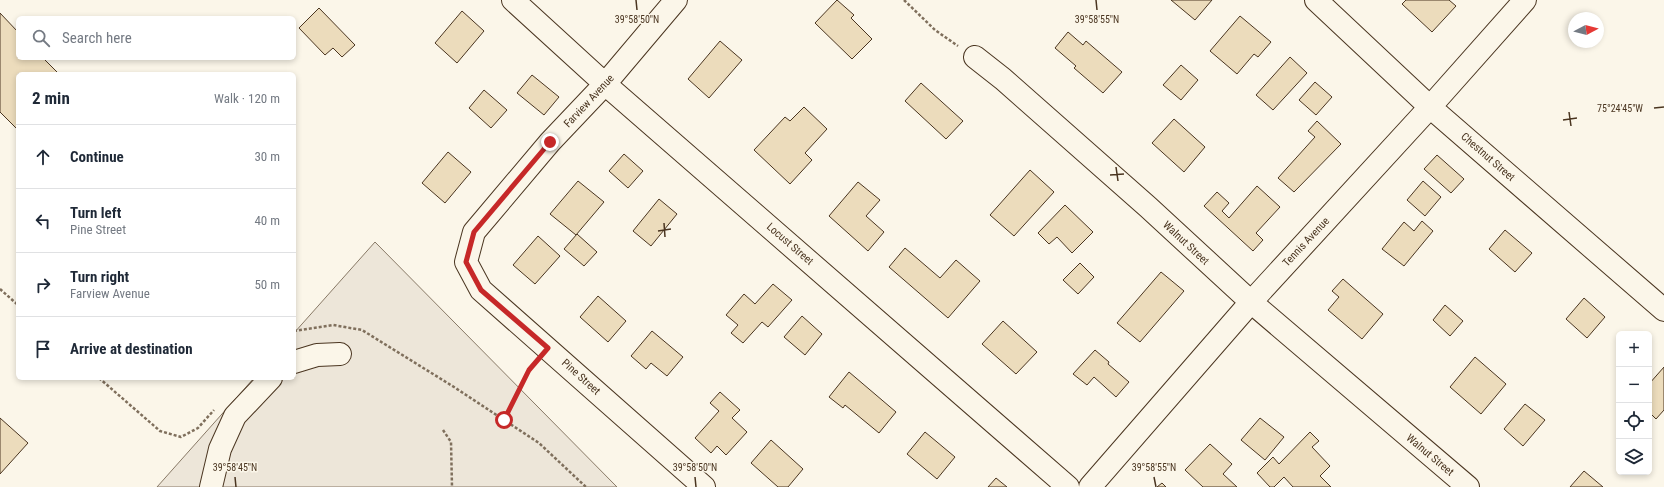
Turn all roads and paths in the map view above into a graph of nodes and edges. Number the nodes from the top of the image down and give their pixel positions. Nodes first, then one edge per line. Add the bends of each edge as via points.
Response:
1 (513, 0) edge
2 (676, 0) edge
3 (904, 0) edge
4 (1316, 0) edge
5 (1525, 0) edge
6 (975, 57) joint
7 (605, 84) junction
8 (1430, 107) junction
9 (466, 262) joint
10 (0, 289) edge
11 (1250, 302) junction
12 (16, 303) edge
13 (1664, 310) edge
14 (296, 331) edge
15 (548, 348) junction
16 (340, 354) dead end
17 (296, 361) edge
18 (101, 380) edge
19 (269, 380) edge
20 (217, 406) dead end
21 (504, 420) junction
22 (443, 430) dead end
23 (211, 487) edge
24 (452, 487) edge
25 (586, 487) edge
26 (704, 487) edge
27 (1068, 487) edge
28 (1090, 487) edge
29 (1468, 487) edge

1 - 7 street, Locust Street
2 - 7 street, Farview Avenue
3 - 6 path via 935,30
4 - 8 street, Chestnut Street
5 - 8 street, Tennis Avenue
6 - 11 street, Walnut Street via 1148,207
7 - 9 street, Farview Avenue via 550,142 474,232
7 - 27 street, Locust Street
8 - 11 street, Tennis Avenue
8 - 13 street, Chestnut Street
9 - 15 street, Pine Street via 481,290
10 - 12 path
11 - 28 street, Tennis Avenue
11 - 29 street, Walnut Street
14 - 21 path via 332,325 362,330
15 - 21 path via 529,370
15 - 26 street, Pine Street
16 - 17 street via 317,355
18 - 20 path via 160,431 181,437 198,428
19 - 23 street via 235,416 220,449
21 - 25 path via 538,443
22 - 24 path via 451,442

